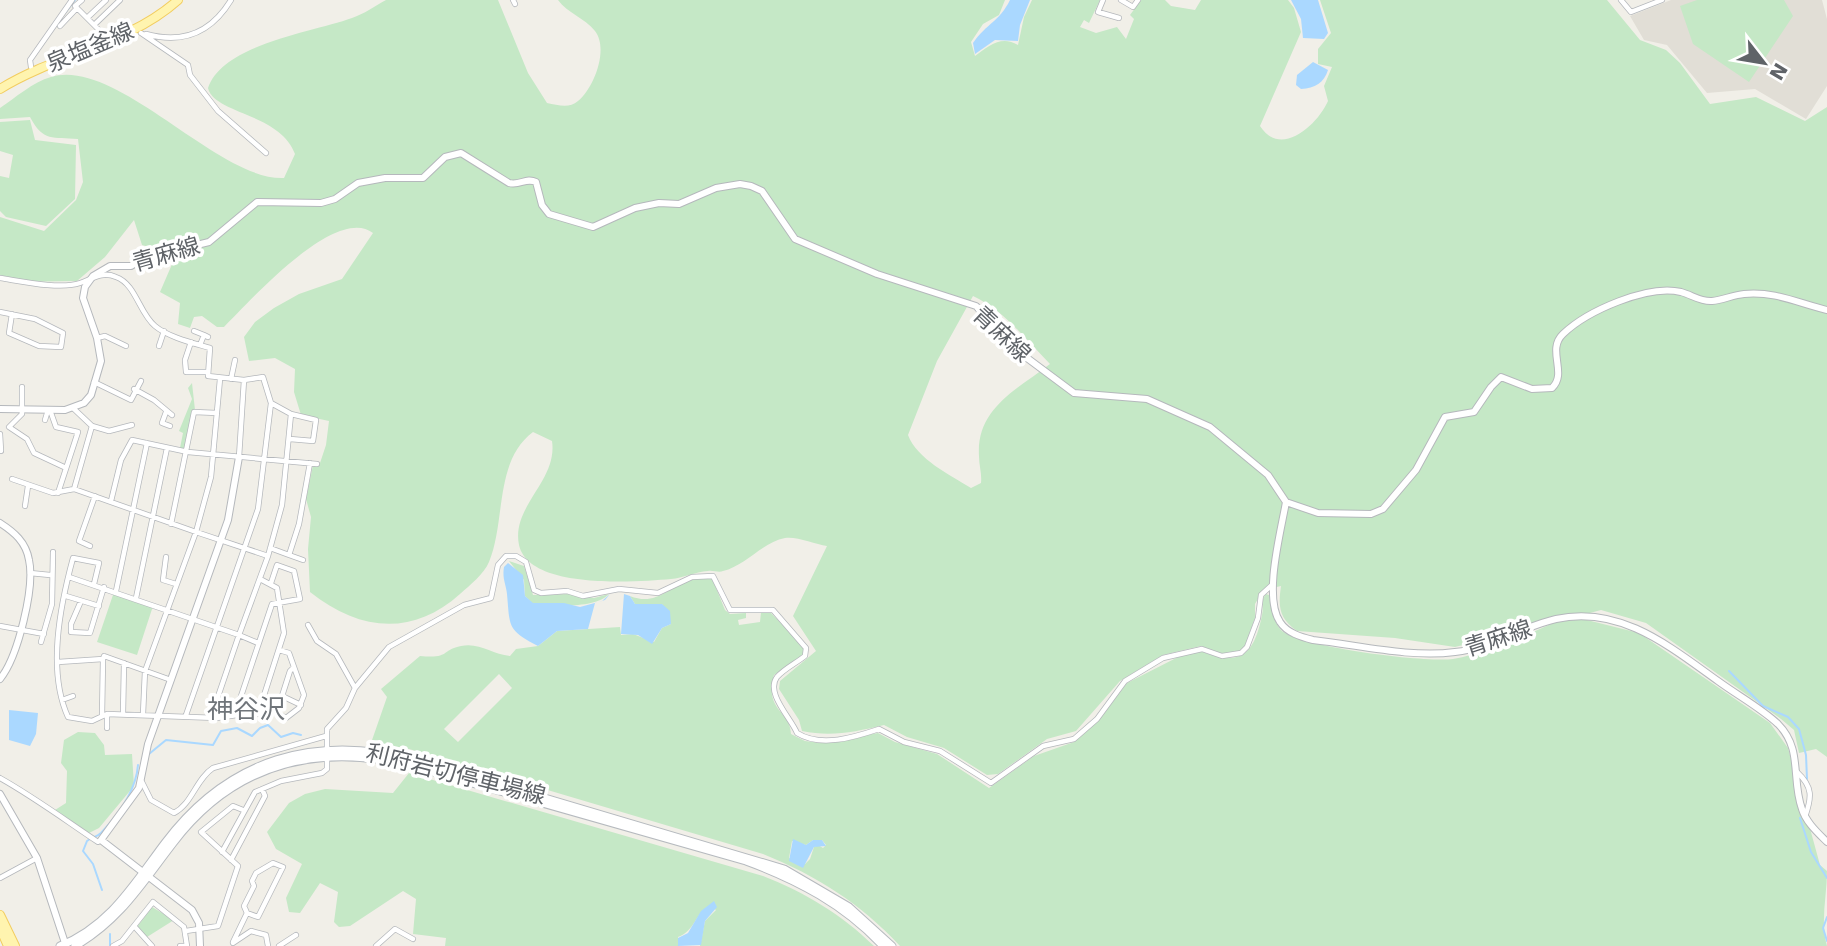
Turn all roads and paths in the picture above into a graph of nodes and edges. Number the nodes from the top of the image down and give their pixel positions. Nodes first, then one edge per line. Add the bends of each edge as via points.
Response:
1 (72, 0) edge
2 (82, 0) edge
3 (106, 0) edge
4 (120, 0) edge
5 (172, 0) edge
6 (178, 0) edge
7 (231, 0) edge
8 (1103, 0) edge
9 (1121, 0) edge
10 (1138, 0) edge
11 (1621, 0) edge
12 (1662, 0) edge
13 (1650, 2) edge
14 (77, 8) junction
15 (87, 18) junction
16 (1119, 18) dead end
17 (94, 25) junction
18 (60, 26) dead end
19 (136, 29) junction
20 (104, 36) junction
21 (31, 67) junction
22 (0, 83) edge
23 (0, 89) edge
24 (266, 153) dead end
25 (93, 276) junction
26 (0, 278) edge
27 (1827, 310) edge
28 (0, 312) edge
29 (12, 314) junction
30 (164, 331) junction
31 (194, 331) dead end
32 (97, 338) junction
33 (191, 342) junction
34 (200, 345) junction
35 (126, 346) dead end
36 (159, 346) dead end
37 (234, 360) dead end
38 (208, 372) junction
39 (220, 379) junction
40 (231, 379) junction
41 (244, 380) junction
42 (141, 381) dead end
43 (94, 382) junction
44 (22, 387) dead end
45 (134, 389) junction
46 (271, 403) junction
47 (73, 408) junction
48 (0, 409) edge
49 (23, 409) junction
50 (49, 410) junction
51 (166, 412) junction
52 (217, 413) junction
53 (172, 415) dead end
54 (291, 415) junction
55 (45, 420) dead end
56 (132, 425) dead end
57 (92, 426) junction
58 (170, 426) dead end
59 (9, 427) junction
60 (0, 434) edge
61 (290, 439) junction
62 (147, 443) junction
63 (167, 448) junction
64 (1, 451) edge
65 (188, 452) junction
66 (214, 454) junction
67 (239, 457) junction
68 (264, 459) junction
69 (288, 461) junction
70 (310, 463) junction
71 (317, 464) dead end
72 (64, 467) junction
73 (12, 479) dead end
74 (28, 485) junction
75 (74, 489) junction
76 (58, 494) junction
77 (95, 496) junction
78 (111, 502) junction
79 (1286, 502) junction
80 (25, 506) dead end
81 (131, 509) junction
82 (151, 516) junction
83 (0, 523) edge
84 (171, 524) junction
85 (196, 533) junction
86 (220, 541) junction
87 (90, 546) dead end
88 (246, 548) junction
89 (270, 548) junction
90 (52, 552) dead end
91 (289, 555) junction
92 (268, 556) junction
93 (166, 557) dead end
94 (303, 560) dead end
95 (30, 573) junction
96 (50, 575) junction
97 (69, 577) junction
98 (260, 579) junction
99 (271, 583) junction
100 (1274, 583) junction
101 (94, 584) junction
102 (176, 584) junction
103 (104, 587) junction
104 (116, 591) junction
105 (66, 596) junction
106 (136, 598) junction
107 (80, 601) junction
108 (281, 602) junction
109 (99, 606) junction
110 (166, 609) junction
111 (192, 618) junction
112 (308, 625) dead end
113 (0, 626) edge
114 (217, 627) junction
115 (22, 630) junction
116 (44, 634) junction
117 (239, 635) junction
118 (41, 642) dead end
119 (258, 643) junction
120 (279, 650) junction
121 (103, 659) junction
122 (58, 662) junction
123 (124, 663) junction
124 (294, 667) junction
125 (145, 671) junction
126 (0, 679) edge
127 (171, 680) junction
128 (355, 688) junction
129 (73, 696) dead end
130 (62, 699) junction
131 (301, 705) junction
132 (258, 713) junction
133 (122, 714) junction
134 (143, 714) junction
135 (158, 714) junction
136 (235, 714) junction
137 (104, 715) junction
138 (186, 715) junction
139 (211, 718) junction
140 (107, 728) dead end
141 (326, 736) junction
142 (327, 752) junction
143 (1797, 772) junction
144 (0, 778) edge
145 (142, 782) junction
146 (262, 789) junction
147 (0, 794) edge
148 (243, 810) junction
149 (1805, 817) junction
150 (101, 841) junction
151 (1827, 842) edge
152 (222, 852) junction
153 (37, 858) junction
154 (231, 860) junction
155 (146, 875) junction
156 (0, 878) edge
157 (247, 913) junction
158 (0, 915) edge
159 (134, 926) junction
160 (0, 928) edge
161 (199, 929) junction
162 (186, 931) junction
163 (296, 934) dead end
164 (413, 939) dead end
165 (64, 945) edge
166 (232, 945) edge
167 (8, 946) edge
168 (15, 946) edge
169 (75, 946) edge
170 (113, 946) edge
171 (152, 946) edge
172 (180, 946) edge
173 (201, 946) edge
174 (268, 946) edge
175 (279, 946) edge
176 (376, 946) edge
177 (883, 946) edge
178 (892, 946) edge

1 - 21 street via 39,44
2 - 14 street
3 - 15 street
4 - 17 street
5 - 19 main road, 泉塩釜線
6 - 19 main road, 泉塩釜線
7 - 19 street via 213,21 181,38 166,40
8 - 16 street via 1098,12
9 - 10 street via 1133,7
11 - 13 street via 1632,12
12 - 13 street
14 - 15 street
14 - 18 street
15 - 17 street
17 - 20 street
19 - 20 main road, 泉塩釜線
19 - 23 main road, 泉塩釜線 via 40,67
19 - 24 street via 188,65 190,75 218,111
20 - 21 main road, 泉塩釜線
21 - 22 main road, 泉塩釜線
25 - 26 street, 青麻線 via 78,284 29,285
25 - 30 street via 109,275 126,282 144,315
25 - 32 street via 83,298
25 - 79 street, 青麻線 via 110,266 131,266 144,258 209,242 257,202 321,203 358,183 423,178 444,157 461,153 509,183 536,182 549,214 593,227 635,208 679,204 716,188 740,184 762,191 786,229 804,244 976,306 1019,352 1074,393 1147,399 1210,427 1268,475
27 - 79 street via 1767,293 1712,301 1681,292 1635,294 1562,335 1555,348 1558,376 1552,388 1541,391 1501,377 1474,412 1445,417 1416,470 1383,509 1318,513
28 - 29 street
29 - 29 street via 63,333 61,347 39,346 9,333
30 - 33 street
30 - 36 street
31 - 34 street via 206,336
32 - 35 street via 105,336
32 - 43 street via 101,361
33 - 34 street
33 - 38 street via 186,372
34 - 38 street via 210,348
37 - 40 street
38 - 39 street
39 - 40 street
39 - 52 street
40 - 41 street
41 - 46 street via 264,377
41 - 67 street
42 - 45 street
43 - 45 street via 131,400
43 - 47 street via 91,395
44 - 49 street
45 - 51 street
46 - 54 street
46 - 68 street
47 - 50 street
47 - 57 street
48 - 49 street
49 - 50 street
49 - 59 street
50 - 55 street
50 - 72 street via 56,427 78,432
51 - 53 street
51 - 58 street via 162,423
52 - 65 street via 194,412
52 - 66 street
54 - 61 street
54 - 61 street via 316,420 313,441
56 - 57 street via 109,431
57 - 75 street
59 - 60 street
59 - 72 street via 26,439 34,453
60 - 64 street
61 - 69 street
62 - 63 street
62 - 78 street via 132,440 127,447
62 - 81 street
63 - 65 street
63 - 82 street
65 - 66 street
65 - 84 street
66 - 67 street
66 - 85 street
67 - 68 street
67 - 86 street via 234,495
68 - 69 street
68 - 88 street via 258,509
69 - 70 street
69 - 89 street
70 - 71 street
70 - 91 street
72 - 76 street
73 - 74 street
74 - 76 street
74 - 80 street
75 - 76 street
75 - 77 street
77 - 78 street
77 - 87 street via 79,541
78 - 81 street
79 - 100 street, 青麻線
81 - 82 street
81 - 104 street
82 - 84 street
82 - 106 street
83 - 95 street via 22,542
84 - 85 street
85 - 86 street
85 - 102 street
86 - 88 street
86 - 111 street
88 - 92 street
88 - 114 street
89 - 91 street
89 - 92 street
90 - 96 street
91 - 94 street
92 - 98 street
93 - 102 street via 163,580
95 - 96 street
95 - 115 street
96 - 116 street via 52,604
97 - 101 street
97 - 101 street via 73,558 78,557 99,564
97 - 105 street
98 - 99 street
98 - 117 street
99 - 108 street
99 - 108 street via 277,565 294,571 300,599
100 - 128 street via 1261,595 1258,618 1241,653 1222,656 1202,649 1163,658 1125,681 1097,719 1074,739 1042,746 991,783 940,751 904,742 879,729 822,740 797,733 794,721 779,705 774,687 778,676 805,656 806,648 773,610 730,610 712,575 692,577 658,593 619,589 592,596 567,591 541,593 534,590 526,562 506,556 498,565 491,598 464,605 389,647
100 - 143 street, 青麻線 via 1273,603 1285,628 1302,637 1345,644 1443,654 1486,646 1572,617 1632,625 1776,722 1791,743
101 - 103 street
102 - 110 street
103 - 104 street
103 - 109 street
104 - 106 street
105 - 107 street
105 - 122 street
106 - 110 street
107 - 109 street
107 - 109 street via 71,633 91,632
108 - 119 street via 272,604
108 - 120 street via 285,624
110 - 111 street
110 - 125 street
111 - 114 street
111 - 127 street
112 - 128 street via 314,638 337,654
113 - 115 street
114 - 117 street
114 - 138 street
115 - 116 street
115 - 126 street via 12,662
116 - 118 street
117 - 119 street
117 - 139 street
119 - 136 street
120 - 124 street via 289,653
120 - 132 street
121 - 122 street
121 - 123 street
121 - 137 street
122 - 130 street
123 - 125 street
123 - 133 street
124 - 131 street via 304,695
124 - 131 street via 282,696
125 - 127 street
125 - 134 street
127 - 135 street
128 - 141 street
129 - 130 street
130 - 137 street via 68,717 92,720
131 - 132 street via 286,718 270,710
132 - 136 street
133 - 134 street
133 - 137 street
134 - 135 street
135 - 138 street
135 - 145 street via 145,752
136 - 139 street
137 - 140 street
138 - 139 street
141 - 142 street
141 - 145 street via 213,768 174,813 147,797
142 - 146 street via 323,773
142 - 155 main road, 利府岩切停車場線 via 279,758 220,788 185,818
142 - 177 main road, 利府岩切停車場線 via 409,765 746,861 833,902
142 - 178 main road, 利府岩切停車場線 via 357,748 390,753 748,856 828,892
143 - 149 street, 青麻線
143 - 149 street via 1811,792
144 - 150 street
145 - 150 street
146 - 148 street
146 - 154 street via 265,796
147 - 153 street
148 - 152 street
148 - 152 street via 233,806 201,832
149 - 151 street, 青麻線
150 - 155 street
152 - 154 street
153 - 156 street
153 - 165 street
154 - 161 street via 237,866 218,926
155 - 161 street via 189,906
155 - 165 main road, 利府岩切停車場線 via 118,906
155 - 169 main road, 利府岩切停車場線 via 113,920
157 - 157 street via 244,906 256,873 273,863 283,867 258,917
157 - 166 street
158 - 168 main road
159 - 162 street via 153,902
159 - 170 street
159 - 171 street
160 - 167 main road
161 - 162 street
161 - 173 street
162 - 172 street via 187,946
163 - 175 street
164 - 176 street via 395,929
166 - 174 street via 251,930 266,935

